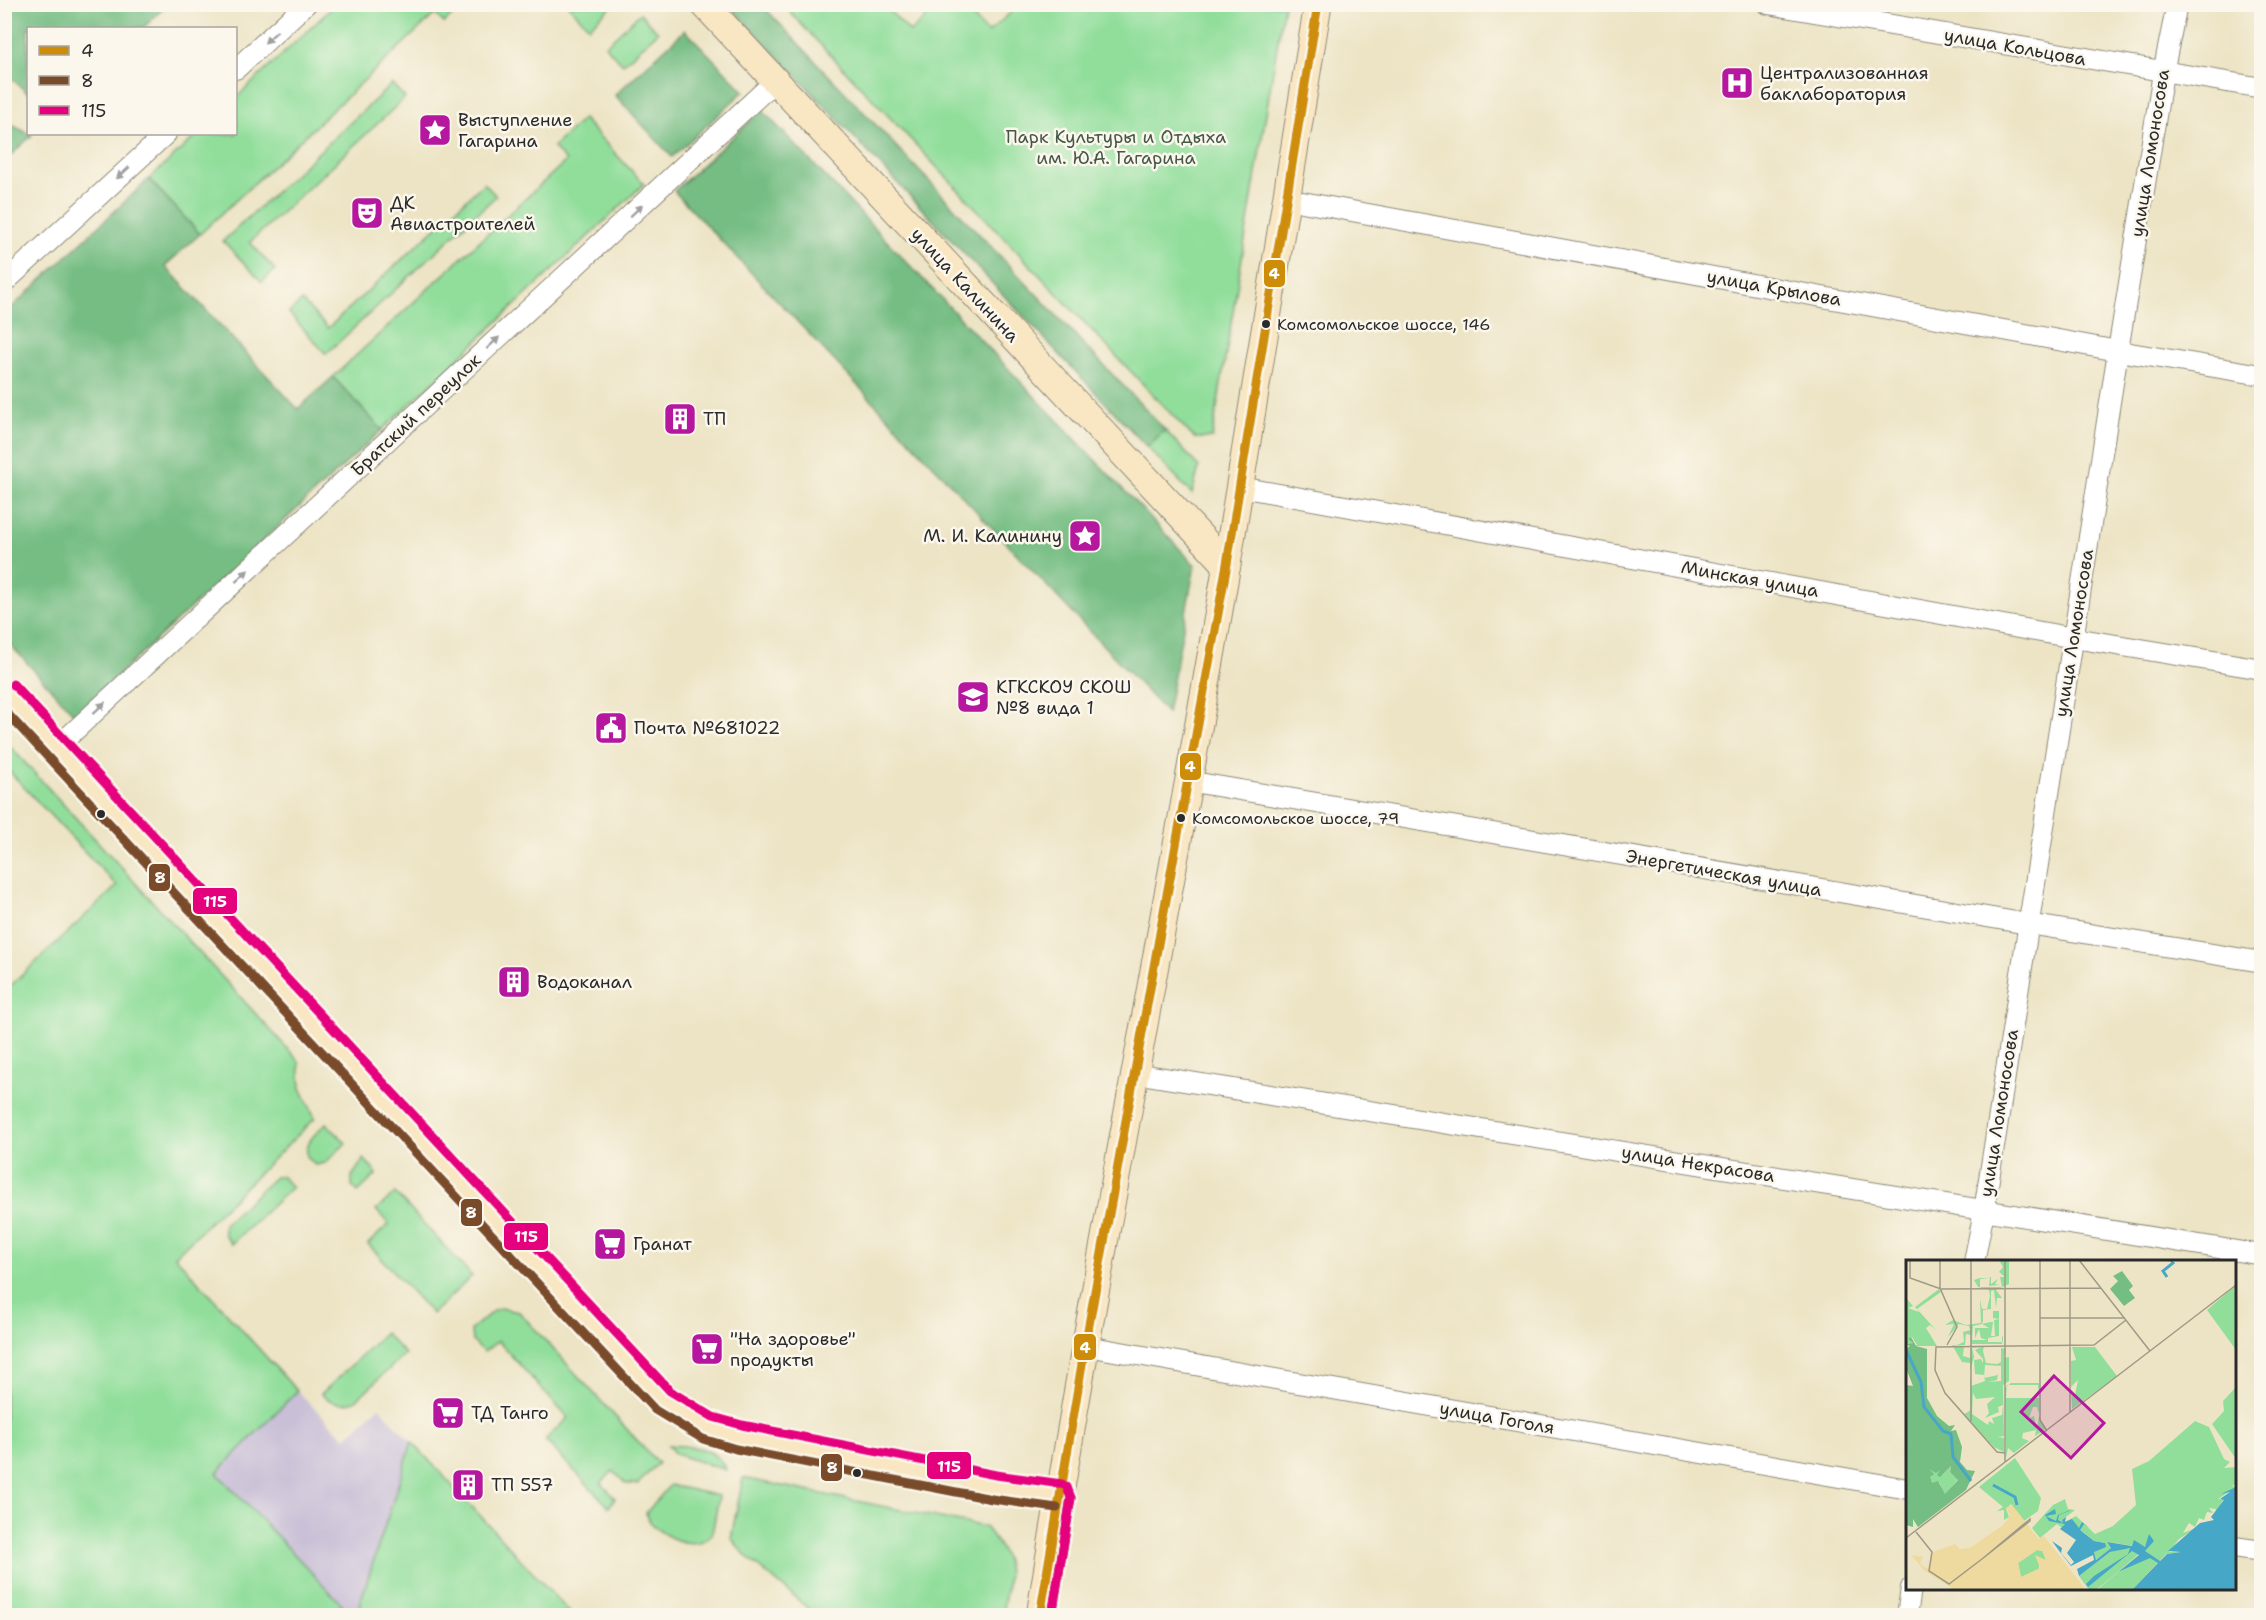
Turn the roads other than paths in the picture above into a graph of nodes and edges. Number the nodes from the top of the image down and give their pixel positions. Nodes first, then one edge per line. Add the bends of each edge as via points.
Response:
1 (306, 4) edge
2 (704, 4) edge
3 (1318, 4) edge
4 (1768, 4) edge
5 (2176, 4) edge
6 (237, 68) edge
7 (2163, 73) junction
8 (775, 81) junction
9 (2262, 88) edge
10 (165, 135) edge
11 (1286, 199) junction
12 (4, 283) edge
13 (2118, 351) junction
14 (2262, 375) edge
15 (1240, 487) junction
16 (1227, 565) junction
17 (2074, 638) junction
18 (2262, 669) edge
19 (4, 692) edge
20 (56, 748) junction
21 (1187, 781) junction
22 (2028, 924) junction
23 (2262, 962) edge
24 (1134, 1073) junction
25 (1984, 1211) junction
26 (2262, 1255) edge
27 (1974, 1260) edge
28 (1086, 1346) junction
29 (1906, 1489) edge
30 (1059, 1496) junction
31 (2236, 1547) edge
32 (2262, 1551) edge
33 (1911, 1590) edge
34 (1040, 1616) edge
35 (1907, 1616) edge

1 -> 6 street
2 - 8 main road, улица Калинина
3 - 11 main road
4 - 7 street, улица Кольцова
5 - 7 street, улица Ломоносова
7 - 9 street, улица Кольцова
7 - 13 street, улица Ломоносова
8 - 16 main road, улица Калинина
20 -> 8 street, Братский переулок
10 -> 12 street
11 - 13 street, улица Крылова
11 - 15 main road
13 - 14 street, улица Крылова
13 - 17 street, улица Ломоносова
15 - 16 main road
15 - 17 street, Минская улица
16 - 21 main road
17 - 18 street, Минская улица
17 - 22 street, улица Ломоносова
19 - 20 main road
20 - 30 main road via 662,1400 708,1428 739,1437
21 - 22 street, Энергетическая улица
21 - 24 main road
22 - 23 street, Энергетическая улица
22 - 25 street, улица Ломоносова
24 - 25 street, улица Некрасова
24 - 28 main road
25 - 26 street, улица Некрасова
25 - 27 street, улица Ломоносова
28 - 29 street, улица Гоголя
28 - 30 main road
30 - 34 main road
31 - 32 street
33 - 35 street

